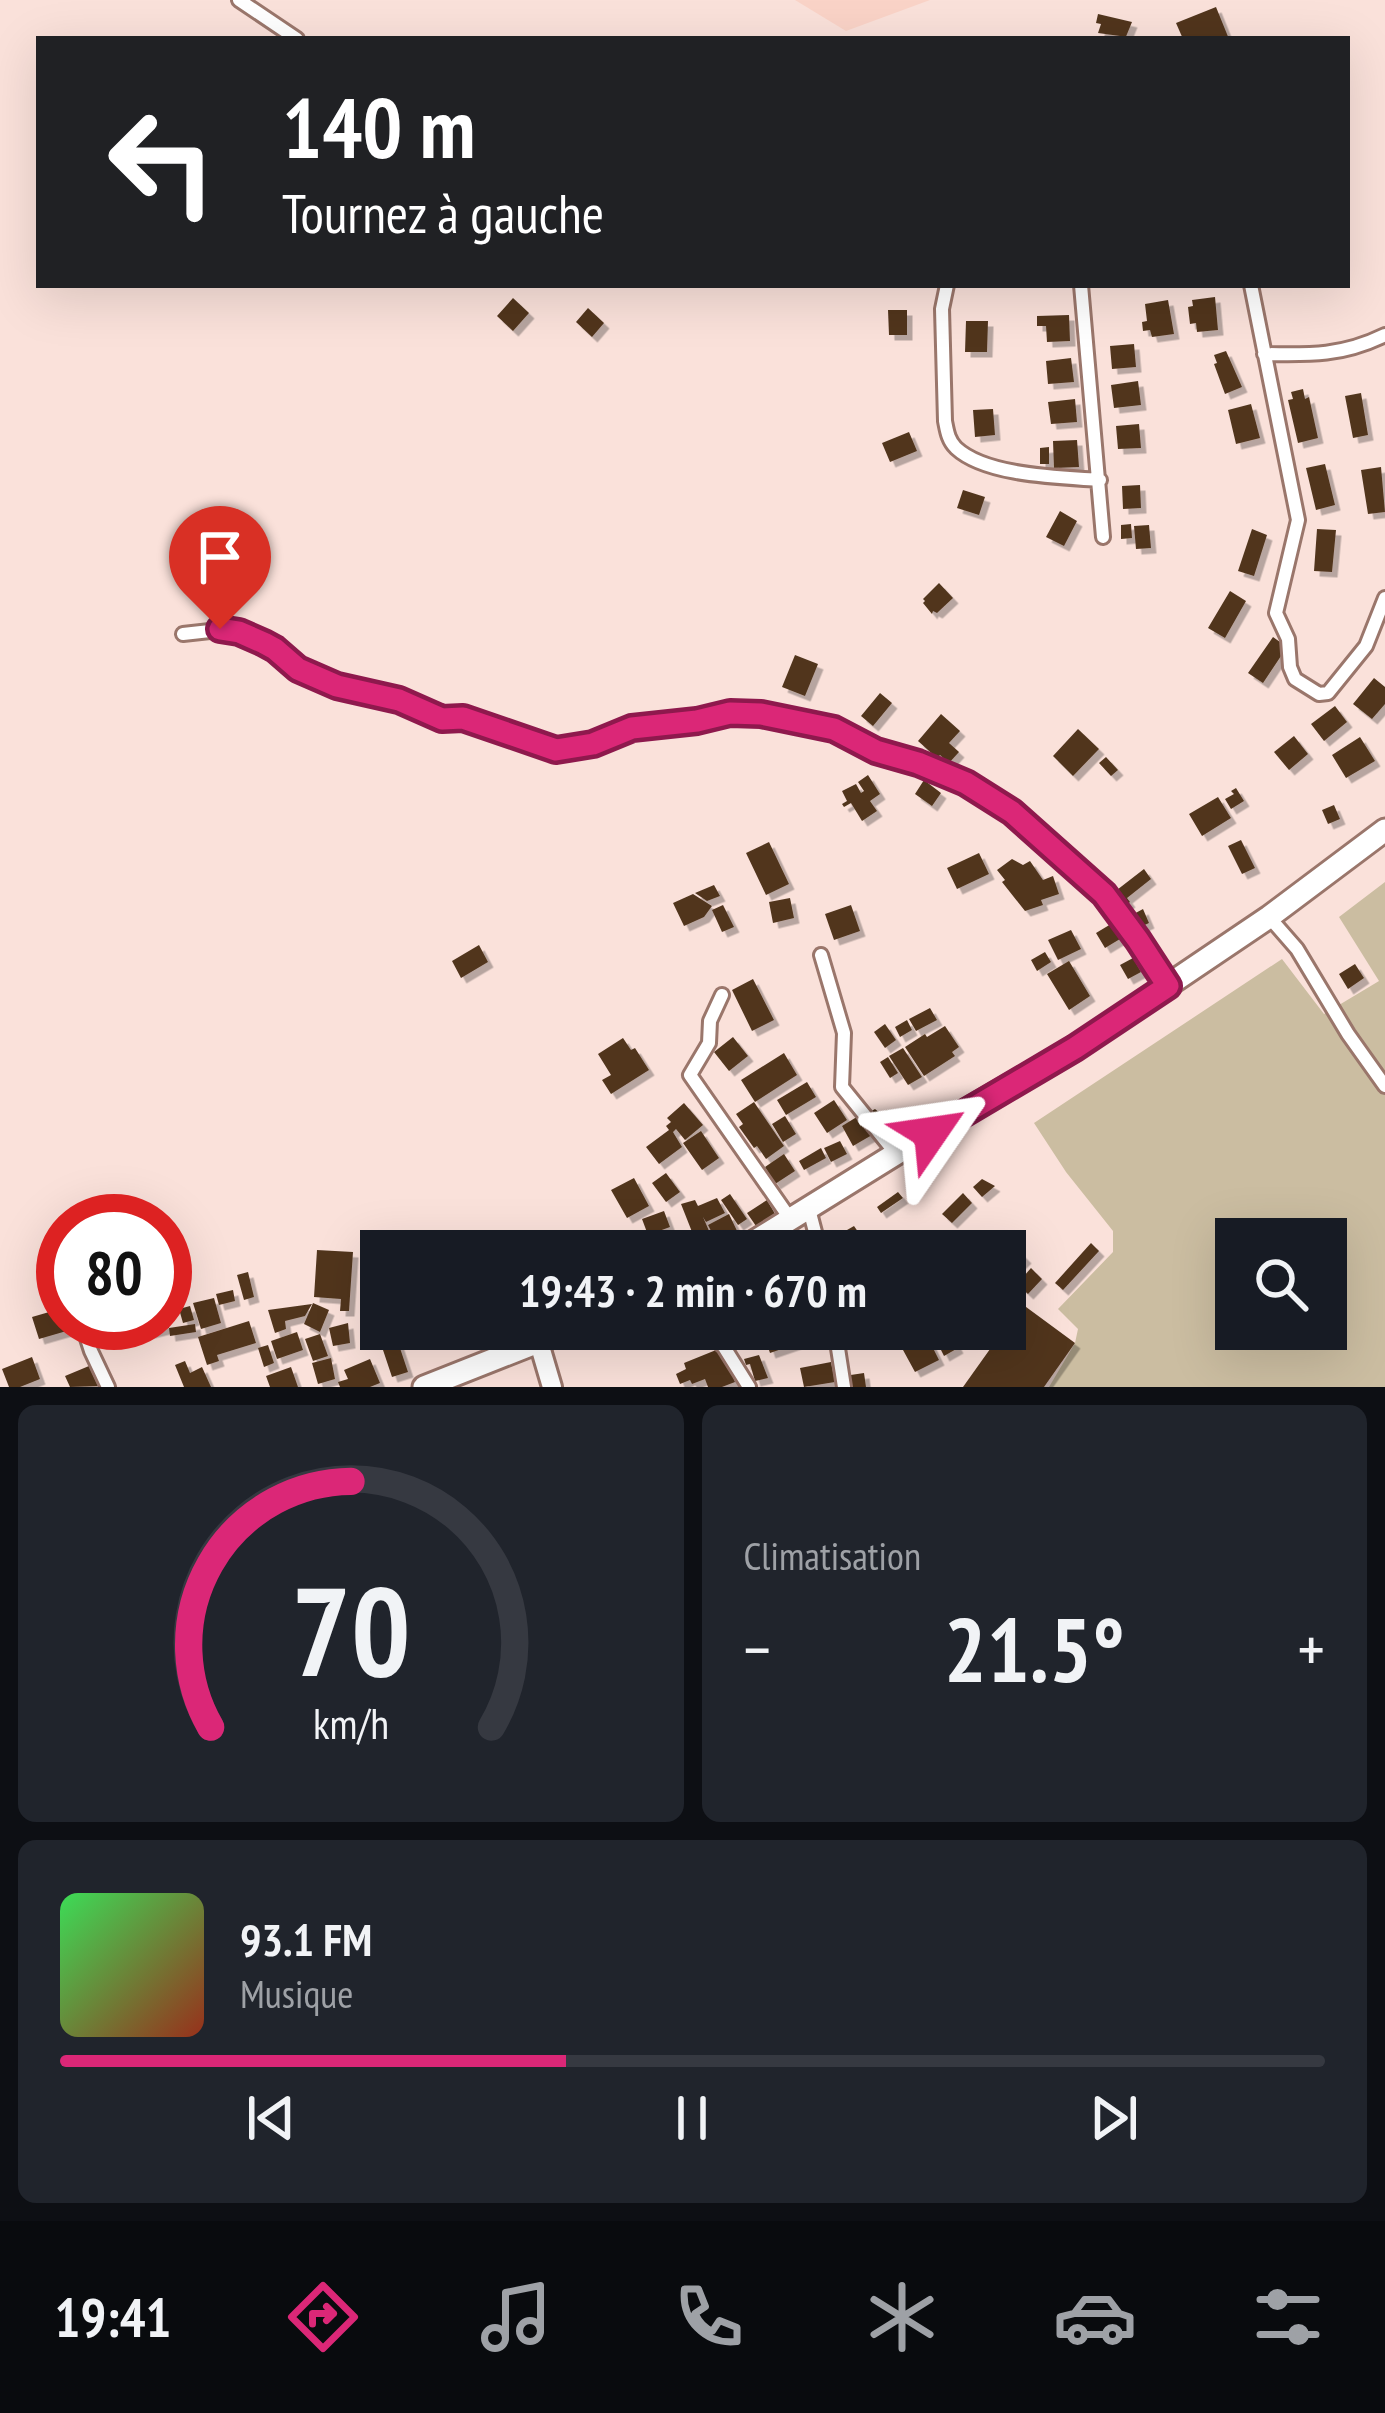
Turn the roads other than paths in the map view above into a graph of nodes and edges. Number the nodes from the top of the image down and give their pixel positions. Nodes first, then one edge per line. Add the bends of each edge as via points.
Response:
1 (239, 0) edge
2 (293, 36) edge
3 (946, 288) edge
4 (1081, 288) edge
5 (1252, 288) edge
6 (1385, 335) edge
7 (1264, 354) junction
8 (1100, 480) junction
9 (1103, 537) dead end
10 (1385, 598) edge
11 (183, 634) dead end
12 (1385, 830) edge
13 (1270, 917) junction
14 (821, 956) dead end
15 (1168, 986) junction
16 (722, 995) dead end
17 (1385, 1086) edge
18 (896, 1155) junction
19 (800, 1215) junction
20 (775, 1230) edge
21 (808, 1230) edge
22 (91, 1350) edge
23 (519, 1350) edge
24 (541, 1350) edge
25 (726, 1350) edge
26 (838, 1350) edge
27 (108, 1387) edge
28 (424, 1387) edge
29 (552, 1387) edge
30 (748, 1387) edge
31 (844, 1387) edge

1 - 2 street
3 - 8 street via 945,421 956,447 1002,468
4 - 8 street
5 - 7 street
6 - 7 street via 1320,356
7 - 10 street via 1298,520 1276,608 1295,679 1328,693 1366,646
8 - 9 street
11 - 15 street via 239,632 337,686 556,750 730,713 834,729 966,783 1012,812 1104,894
12 - 13 highway
13 - 15 highway
13 - 17 street
14 - 18 street via 844,1033 842,1087
15 - 18 highway
16 - 19 street via 690,1075
18 - 19 highway
19 - 20 highway
19 - 21 street
22 - 27 street
23 - 28 highway
24 - 29 main road
25 - 30 street
26 - 31 street

